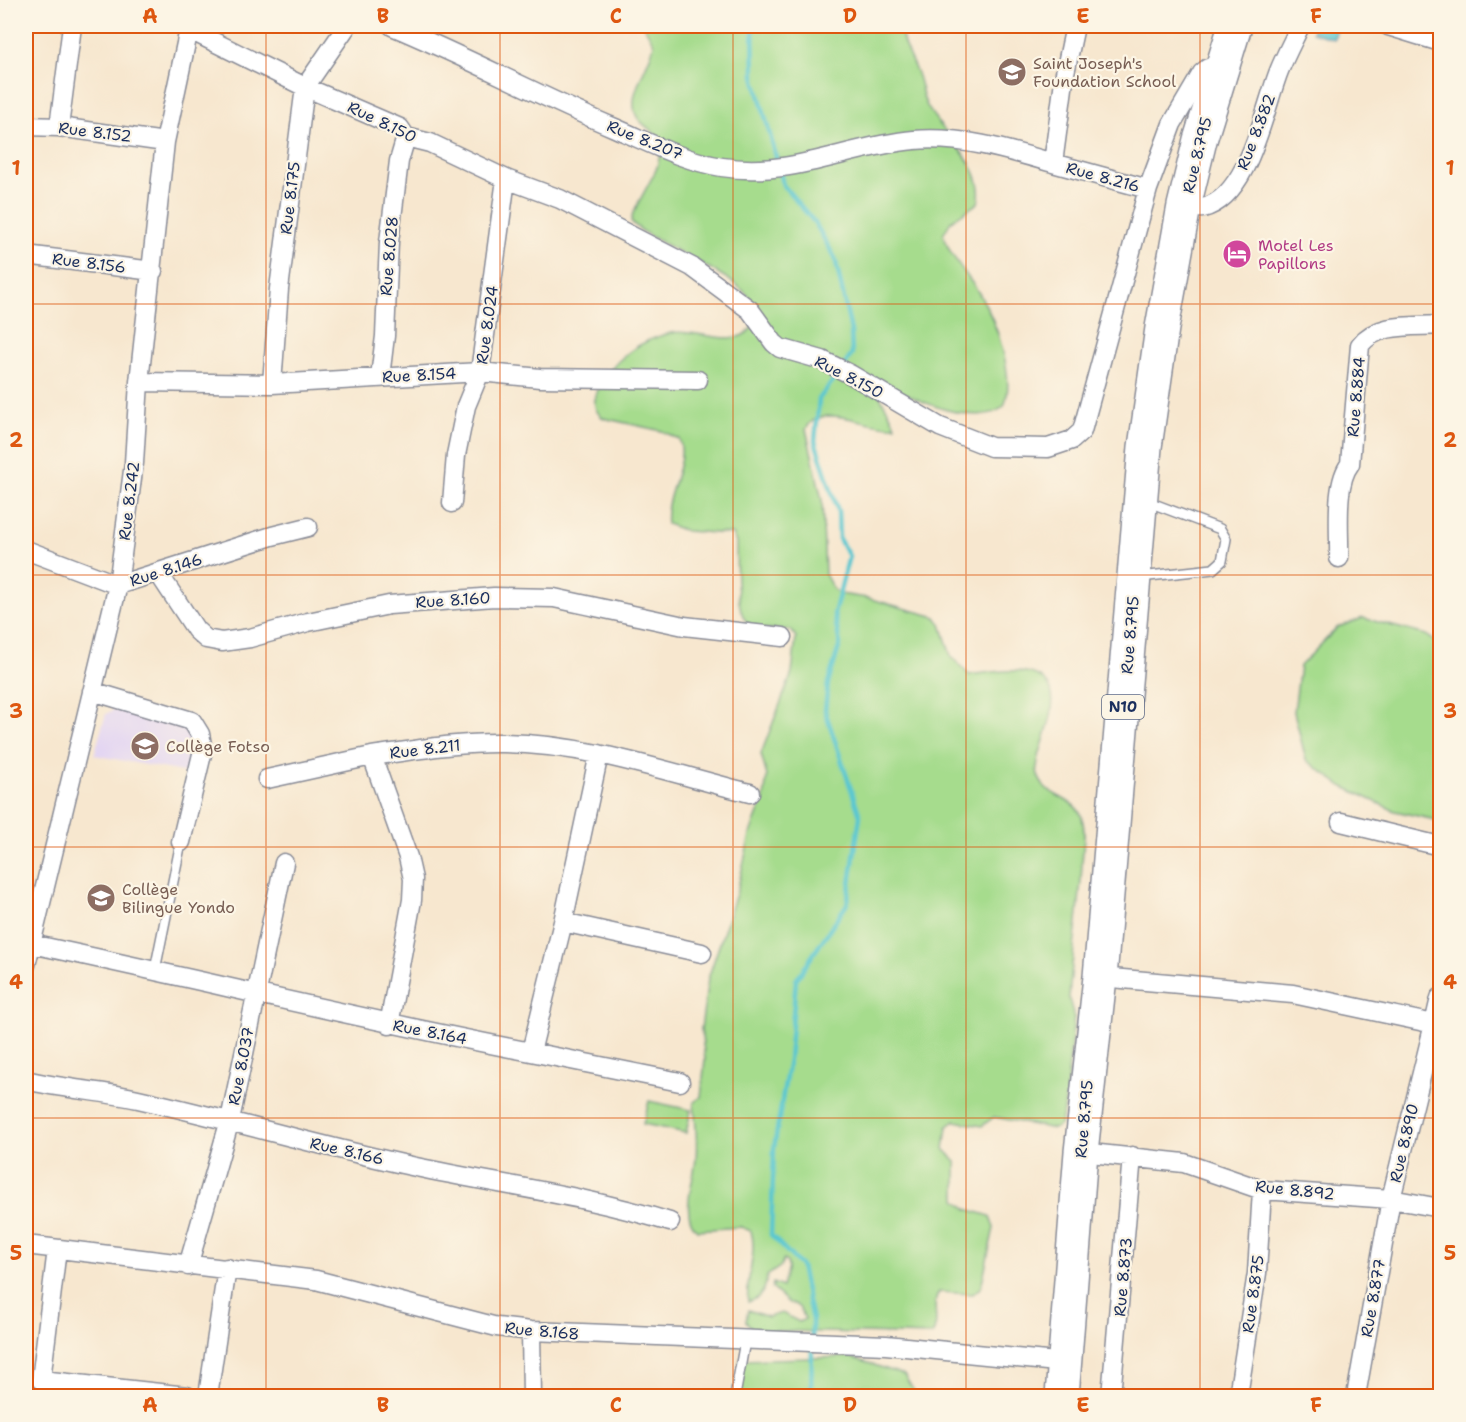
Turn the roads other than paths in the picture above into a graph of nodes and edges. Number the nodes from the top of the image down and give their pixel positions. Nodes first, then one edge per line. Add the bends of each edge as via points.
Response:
1 (72, 26) edge
2 (347, 26) edge
3 (392, 26) edge
4 (1075, 26) edge
5 (1235, 26) edge
6 (1300, 26) edge
7 (1389, 26) edge
8 (186, 27) edge
9 (1440, 42) edge
10 (1221, 67) junction
11 (305, 87) junction
12 (26, 126) edge
13 (59, 127) junction
14 (406, 137) junction
15 (165, 142) junction
16 (1053, 163) junction
17 (506, 179) junction
18 (1148, 189) junction
19 (1184, 206) junction
20 (26, 255) edge
21 (153, 271) junction
22 (1440, 325) edge
23 (480, 372) junction
24 (380, 376) junction
25 (698, 380) dead end
26 (139, 382) junction
27 (272, 384) junction
28 (1142, 500) junction
29 (452, 503) dead end
30 (308, 527) dead end
31 (26, 550) edge
32 (1339, 558) dead end
33 (159, 574) junction
34 (1134, 578) junction
35 (118, 585) junction
36 (783, 637) dead end
37 (92, 691) junction
38 (598, 754) junction
39 (372, 756) junction
40 (267, 779) dead end
41 (750, 793) dead end
42 (1341, 822) dead end
43 (181, 842) joint
44 (1440, 846) edge
45 (284, 863) dead end
46 (563, 922) junction
47 (28, 951) edge
48 (702, 953) dead end
49 (155, 970) junction
50 (1100, 977) junction
51 (255, 994) junction
52 (1440, 998) edge
53 (389, 1025) junction
54 (1437, 1025) edge
55 (531, 1052) junction
56 (26, 1080) edge
57 (680, 1082) dead end
58 (230, 1120) junction
59 (1081, 1152) junction
60 (1132, 1156) junction
61 (1262, 1190) junction
62 (1390, 1199) junction
63 (1440, 1208) edge
64 (670, 1222) dead end
65 (26, 1245) edge
66 (57, 1249) junction
67 (188, 1266) junction
68 (227, 1268) junction
69 (531, 1331) junction
70 (745, 1341) junction
71 (1066, 1363) junction
72 (40, 1388) edge
73 (187, 1396) edge
74 (208, 1396) edge
75 (532, 1396) edge
76 (735, 1396) edge
77 (1062, 1396) edge
78 (1111, 1396) edge
79 (1238, 1396) edge
80 (1356, 1396) edge

1 - 13 street
2 - 11 street, Rue 8.175
3 - 16 street, Rue 8.207 via 679,156 721,166 779,169 915,140 973,142
4 - 16 street, Rue 8.216
5 - 10 highway, Rue 8.795 / N10
6 - 19 street, Rue 8.882 via 1238,177 1212,203 1202,208
7 - 9 street
8 - 11 street, Rue 8.150
8 - 15 street, Rue 8.242
10 - 18 street, Rue 8.150 via 1202,73 1172,124
10 - 19 highway, Rue 8.795 / N10
11 - 14 street, Rue 8.150 via 400,128
11 - 27 street, Rue 8.175 via 279,289
12 - 13 street, Rue 8.152
13 - 15 street, Rue 8.152
14 - 17 street, Rue 8.150 via 430,143
14 - 24 street, Rue 8.028 via 399,161 389,242
15 - 21 street, Rue 8.242
16 - 18 street, Rue 8.216
17 - 18 street, Rue 8.150 via 560,199 692,267 750,310 780,348 822,360 940,427 991,447 1048,448 1072,440 1082,431
17 - 23 street, Rue 8.024
19 - 28 highway, Rue 8.795 / N10 via 1145,447
20 - 21 street, Rue 8.156
21 - 26 street, Rue 8.242
22 - 32 street, Rue 8.884 via 1380,329 1360,345 1350,464 1344,471 1341,487
23 - 24 street, Rue 8.154
23 - 25 street, Rue 8.154 via 540,378
23 - 29 street, Rue 8.024 via 465,406
24 - 27 street, Rue 8.154
26 - 27 street, Rue 8.154
26 - 35 street, Rue 8.242 via 135,463
28 - 34 highway, Rue 8.795 / N10
28 - 34 lane via 1220,529 1226,539 1222,561 1213,569
30 - 33 street, Rue 8.146 via 199,558
31 - 35 street, Rue 8.146
33 - 35 street, Rue 8.146
33 - 36 street, Rue 8.160 via 196,630 206,639 222,642 389,605 494,597 554,598 684,626
34 - 50 highway, Rue 8.795 / N10
35 - 37 street, Rue 8.242
37 - 43 street via 192,721 201,734 203,750
37 - 47 street, Rue 8.242
38 - 39 street, Rue 8.211 via 506,743 453,744
38 - 41 street, Rue 8.211
38 - 46 street
39 - 40 street
39 - 53 street, Rue 8.211 via 413,879
42 - 44 street
43 - 49 lane
45 - 51 street, Rue 8.037
46 - 48 street
46 - 55 street
47 - 49 street, Rue 8.164
49 - 51 street, Rue 8.164
50 - 54 street via 1293,994
50 - 59 highway, Rue 8.795 / N10
51 - 53 street, Rue 8.164
51 - 58 street, Rue 8.037
52 - 54 street, Rue 8.890
53 - 55 street, Rue 8.164
54 - 62 street, Rue 8.890
55 - 57 street, Rue 8.164
56 - 58 street, Rue 8.166
58 - 64 street, Rue 8.166 via 282,1136
58 - 67 street, Rue 8.037
59 - 60 street, Rue 8.892
59 - 71 highway, Rue 8.795 / N10
60 - 61 street, Rue 8.892 via 1184,1163
60 - 78 street, Rue 8.873
61 - 62 street, Rue 8.892
61 - 79 street, Rue 8.875 via 1257,1273
62 - 63 street, Rue 8.892
62 - 80 street, Rue 8.877
65 - 66 street, Rue 8.168
66 - 67 street, Rue 8.168
66 - 72 street
67 - 68 street, Rue 8.168
68 - 69 street, Rue 8.168 via 316,1280 497,1327
68 - 74 street
69 - 70 street, Rue 8.168
69 - 75 street
70 - 71 street, Rue 8.168 via 937,1348
70 - 76 lane
71 - 77 highway, Rue 8.795 / N10
72 - 73 street

